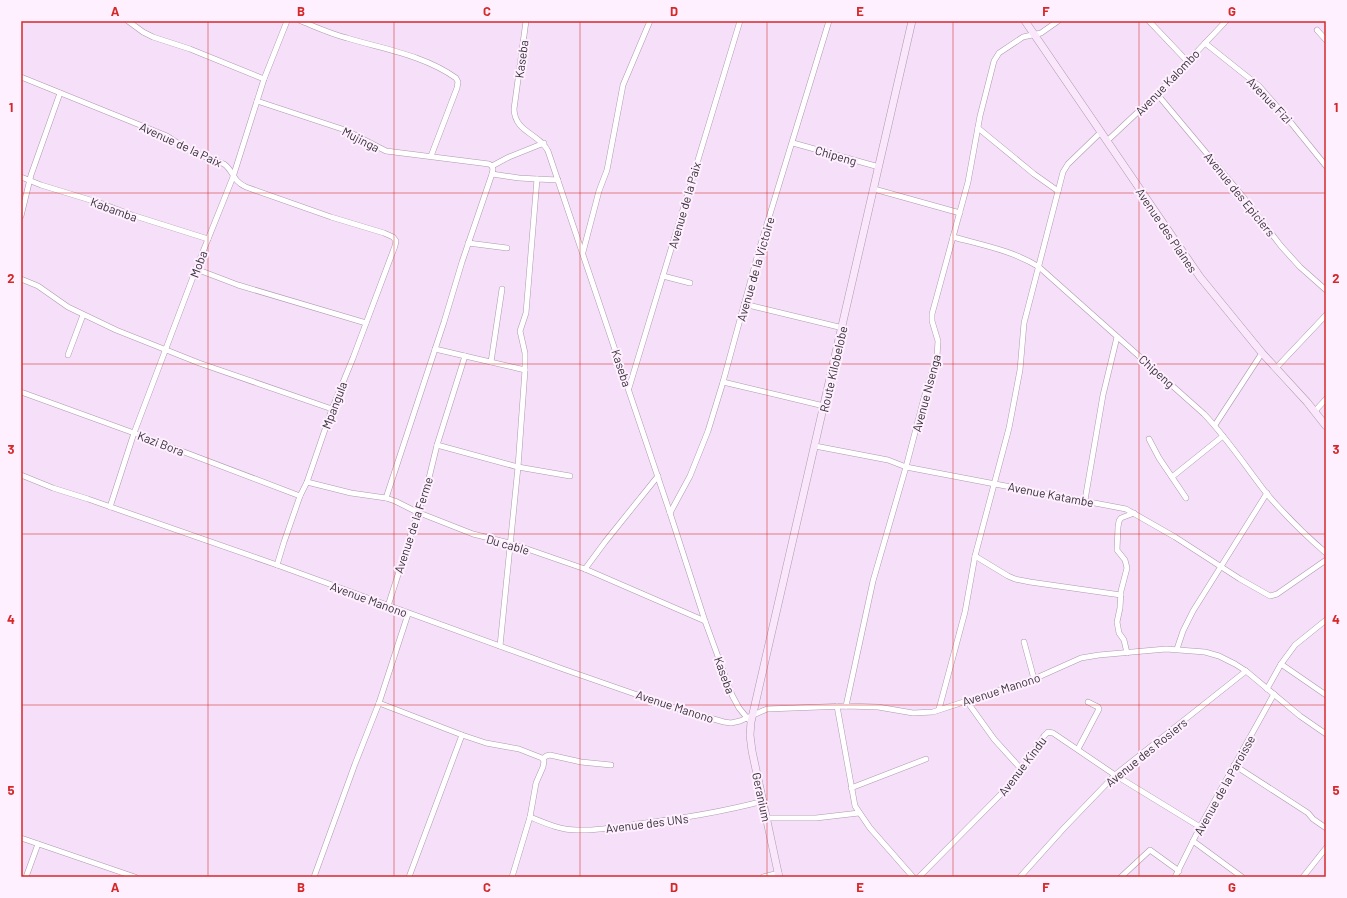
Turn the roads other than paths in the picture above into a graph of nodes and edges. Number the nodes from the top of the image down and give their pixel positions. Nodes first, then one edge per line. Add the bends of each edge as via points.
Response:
1 (128, 21) edge
2 (287, 21) edge
3 (301, 21) edge
4 (526, 21) edge
5 (650, 21) edge
6 (740, 21) edge
7 (829, 21) edge
8 (912, 21) edge
9 (1024, 21) edge
10 (1058, 21) edge
11 (1149, 21) edge
12 (1226, 21) edge
13 (1316, 30) dead end
14 (1034, 34) junction
15 (1326, 40) edge
16 (1205, 43) junction
17 (1187, 61) junction
18 (21, 77) edge
19 (264, 78) junction
20 (60, 93) junction
21 (1157, 94) junction
22 (257, 101) junction
23 (978, 128) junction
24 (1100, 132) junction
25 (1107, 141) junction
26 (544, 143) junction
27 (793, 143) junction
28 (432, 156) junction
29 (492, 166) junction
30 (1326, 166) edge
31 (879, 168) junction
32 (492, 174) junction
33 (21, 177) edge
34 (233, 177) junction
35 (537, 179) junction
36 (558, 180) junction
37 (30, 181) junction
38 (874, 189) junction
39 (1058, 191) junction
40 (22, 204) edge
41 (960, 213) junction
42 (21, 216) edge
43 (953, 237) junction
44 (208, 239) junction
45 (468, 243) junction
46 (395, 246) joint
47 (506, 248) dead end
48 (583, 253) junction
49 (1039, 267) junction
50 (196, 268) junction
51 (663, 276) junction
52 (21, 279) edge
53 (690, 283) dead end
54 (502, 289) dead end
55 (1326, 290) edge
56 (744, 304) junction
57 (83, 315) junction
58 (1326, 315) edge
59 (366, 324) junction
60 (843, 328) junction
61 (1117, 337) junction
62 (435, 349) junction
63 (165, 350) junction
64 (1262, 353) junction
65 (68, 355) dead end
66 (465, 356) junction
67 (491, 362) junction
68 (1276, 368) junction
69 (524, 370) junction
70 (723, 382) junction
71 (628, 389) junction
72 (21, 392) edge
73 (1326, 398) edge
74 (824, 406) junction
75 (332, 409) junction
76 (1314, 411) junction
77 (1215, 425) junction
78 (1326, 426) edge
79 (134, 433) junction
80 (1223, 436) junction
81 (1149, 439) dead end
82 (437, 445) junction
83 (815, 446) junction
84 (518, 467) junction
85 (906, 467) junction
86 (21, 475) edge
87 (570, 476) dead end
88 (658, 476) junction
89 (1172, 477) junction
90 (307, 482) junction
91 (994, 483) junction
92 (1267, 493) junction
93 (300, 496) junction
94 (386, 498) junction
95 (1186, 498) dead end
96 (1085, 500) junction
97 (110, 507) junction
98 (417, 512) junction
99 (670, 513) junction
100 (1134, 513) junction
101 (510, 543) junction
102 (1326, 553) edge
103 (976, 556) junction
104 (1326, 560) edge
105 (277, 566) junction
106 (1221, 568) junction
107 (584, 569) junction
108 (1121, 595) junction
109 (388, 606) junction
110 (408, 614) junction
111 (1326, 620) edge
112 (705, 621) junction
113 (1024, 642) dead end
114 (500, 646) junction
115 (1177, 649) junction
116 (1127, 653) junction
117 (1281, 664) junction
118 (1246, 671) junction
119 (1034, 679) junction
120 (1267, 689) junction
121 (1274, 694) junction
122 (1326, 695) edge
123 (966, 700) junction
124 (1088, 702) dead end
125 (379, 703) junction
126 (836, 706) junction
127 (846, 706) junction
128 (939, 709) junction
129 (751, 717) junction
130 (1326, 734) edge
131 (462, 735) junction
132 (1078, 749) junction
133 (543, 759) junction
134 (926, 759) dead end
135 (611, 765) dead end
136 (1234, 765) junction
137 (1022, 770) junction
138 (1115, 775) junction
139 (851, 788) junction
140 (764, 800) junction
141 (859, 813) junction
142 (530, 817) junction
143 (766, 818) junction
144 (1200, 827) junction
145 (1326, 828) edge
146 (21, 838) edge
147 (1193, 841) junction
148 (38, 844) junction
149 (1326, 848) edge
150 (1179, 871) junction
151 (779, 875) edge
152 (126, 876) edge
153 (26, 877) edge
154 (135, 877) edge
155 (314, 877) edge
156 (409, 877) edge
157 (512, 877) edge
158 (763, 877) edge
159 (913, 877) edge
160 (919, 877) edge
161 (1020, 877) edge
162 (1120, 877) edge
163 (1175, 877) edge
164 (1242, 877) edge
165 (1303, 877) edge

1 - 19 street via 152,37
2 - 19 street, Moba
3 - 28 street via 345,38 427,62 456,78 457,88
4 - 26 street, Kaseba via 515,114 518,123
5 - 48 street via 623,85 607,170
6 - 51 street, Avenue de la Paix
7 - 27 street, Avenue de la Victoire
8 - 31 street, Route Kilobelobe
9 - 14 street, Avenue des Plaines
10 - 14 street, Avenue Nsenga via 1045,31
11 - 17 street
12 - 16 street, Avenue Kalombo
13 - 15 street
14 - 23 street, Avenue Nsenga via 1023,37 1003,50 996,58
14 - 24 street, Avenue des Plaines
16 - 17 street, Avenue Kalombo
16 - 30 street, Avenue Fizi via 1259,86
17 - 21 street, Avenue Kalombo
18 - 20 street, Avenue de la Paix
19 - 22 street, Moba
20 - 34 street, Avenue de la Paix via 167,136 188,150 224,164
20 - 37 street
21 - 25 street, Avenue Kalombo
21 - 55 street, Avenue des Epiciers via 1281,246
22 - 28 street, Mujinga via 345,130 386,151
22 - 34 street, Moba
23 - 39 street
23 - 41 street, Avenue Nsenga
24 - 25 street, Avenue des Plaines
24 - 39 street via 1066,166
25 - 64 street, Avenue des Plaines via 1200,277
26 - 29 street
26 - 36 street, Kaseba
27 - 31 street, Chipeng
27 - 56 street, Avenue de la Victoire
28 - 29 street, Mujinga
29 - 32 street
31 - 38 street, Route Kilobelobe
32 - 35 street
32 - 45 street
33 - 37 street, Kabamba
34 - 44 street, Moba
34 - 46 street, Avenue de la Paix via 241,185 254,190 384,233 395,239
35 - 36 street
35 - 69 street via 526,313 520,331 525,353
36 - 48 street, Kaseba
37 - 40 street
37 - 44 street, Kabamba
38 - 41 street
38 - 60 street, Route Kilobelobe
39 - 49 street
40 - 42 street
41 - 43 street, Avenue Nsenga
43 - 49 street, Chipeng via 1004,251
43 - 85 street, Avenue Nsenga via 932,318 938,341 937,356
44 - 50 street, Moba
45 - 47 street
45 - 62 street
46 - 59 street, Mpangula
48 - 71 street, Kaseba
49 - 61 street, Chipeng
49 - 91 street via 1024,323 1020,370 1009,428
50 - 59 street via 238,285
50 - 63 street, Moba
51 - 53 street
51 - 71 street, Avenue de la Paix
52 - 57 street via 38,286 57,301
54 - 67 street
56 - 60 street
56 - 70 street, Avenue de la Victoire
57 - 63 street
57 - 65 street
58 - 68 street
59 - 75 street, Mpangula
60 - 74 street, Route Kilobelobe
61 - 77 street, Chipeng
61 - 96 street via 1103,395
62 - 66 street
62 - 94 street
63 - 75 street
63 - 79 street, Moba
64 - 68 street, Avenue des Plaines
64 - 77 street
66 - 67 street
66 - 82 street, Avenue de la Ferme
67 - 69 street
68 - 76 street, Avenue des Plaines
69 - 84 street
70 - 74 street
70 - 99 street, Avenue de la Victoire via 697,460
71 - 88 street, Kaseba
72 - 79 street, Kazi Bora
73 - 76 street
74 - 83 street, Route Kilobelobe
75 - 90 street, Mpangula
76 - 78 street, Avenue des Plaines
77 - 80 street, Chipeng
79 - 93 street, Kazi Bora
79 - 97 street, Moba
80 - 89 street
80 - 92 street, Chipeng
81 - 89 street
82 - 84 street
82 - 98 street, Avenue de la Ferme
83 - 85 street, Avenue Katambe via 888,460
83 - 129 street, Route Kilobelobe
84 - 87 street
84 - 101 street
85 - 91 street, Avenue Katambe
85 - 127 street, Avenue Nsenga via 873,581
86 - 97 street, Avenue Manono
88 - 99 street, Kaseba
88 - 107 street
89 - 95 street
90 - 93 street, Mpangula
90 - 94 street, Du cable via 356,494
91 - 96 street, Avenue Katambe
91 - 103 street
92 - 102 street, Chipeng via 1289,519
92 - 106 street
93 - 105 street, Mpangula
94 - 98 street, Du cable
96 - 100 street, Avenue Katambe
97 - 105 street, Avenue Manono
98 - 101 street, Du cable via 473,534
98 - 109 street, Avenue de la Ferme
99 - 112 street, Kaseba
100 - 106 street, Avenue Katambe
100 - 108 street via 1121,518 1118,523 1117,550 1125,560 1127,568
101 - 107 street, Du cable
101 - 114 street
103 - 108 street via 1015,579
103 - 128 street via 965,612
104 - 106 street, Avenue Katambe via 1270,596
105 - 109 street, Avenue Manono
106 - 115 street via 1188,621
107 - 112 street, Du cable
108 - 116 street via 1117,622
109 - 110 street, Avenue Manono
110 - 114 street, Avenue Manono
110 - 125 street
111 - 117 street via 1295,645
112 - 129 street, Kaseba via 732,696 739,708
113 - 119 street
114 - 129 street, Avenue Manono via 708,718 731,723
115 - 116 street, Avenue Manono
115 - 118 street, Avenue Manono via 1219,656
116 - 119 street, Avenue Manono via 1081,658
117 - 120 street
117 - 122 street
118 - 120 street, Avenue Manono
118 - 138 street, Avenue des Rosiers
119 - 123 street, Avenue Manono
120 - 121 street, Avenue Manono
121 - 130 street, Avenue Manono
121 - 136 street, Avenue de la Paroisse
123 - 128 street, Avenue Manono
123 - 137 street via 994,739
124 - 132 street via 1099,709
125 - 131 street
125 - 155 street
126 - 127 street, Avenue Manono
126 - 129 street, Avenue Manono via 767,709
126 - 139 street
127 - 128 street, Avenue Manono via 878,707 913,713
129 - 140 street, Geranium via 751,743
131 - 133 street via 486,743 519,749
131 - 156 street
132 - 137 street, Avenue Kindu via 1048,732
132 - 138 street, Avenue Kindu
133 - 135 street via 550,755
133 - 142 street
134 - 139 street
136 - 144 street, Avenue de la Paroisse
136 - 145 street via 1308,813
137 - 160 street, Avenue Kindu via 1001,796
138 - 144 street, Avenue Kindu
138 - 161 street, Avenue des Rosiers
139 - 141 street
140 - 142 street, Avenue des UNs via 685,818 611,828 576,830 553,826
140 - 143 street, Geranium
141 - 143 street via 816,818
141 - 159 street
142 - 157 street
143 - 151 street, Geranium
144 - 147 street, Avenue de la Paroisse
146 - 148 street
147 - 150 street, Avenue de la Paroisse
147 - 164 street
148 - 152 street
148 - 153 street
149 - 165 street
150 - 162 street via 1150,850
150 - 163 street, Avenue de la Paroisse
151 - 158 street
152 - 154 street

